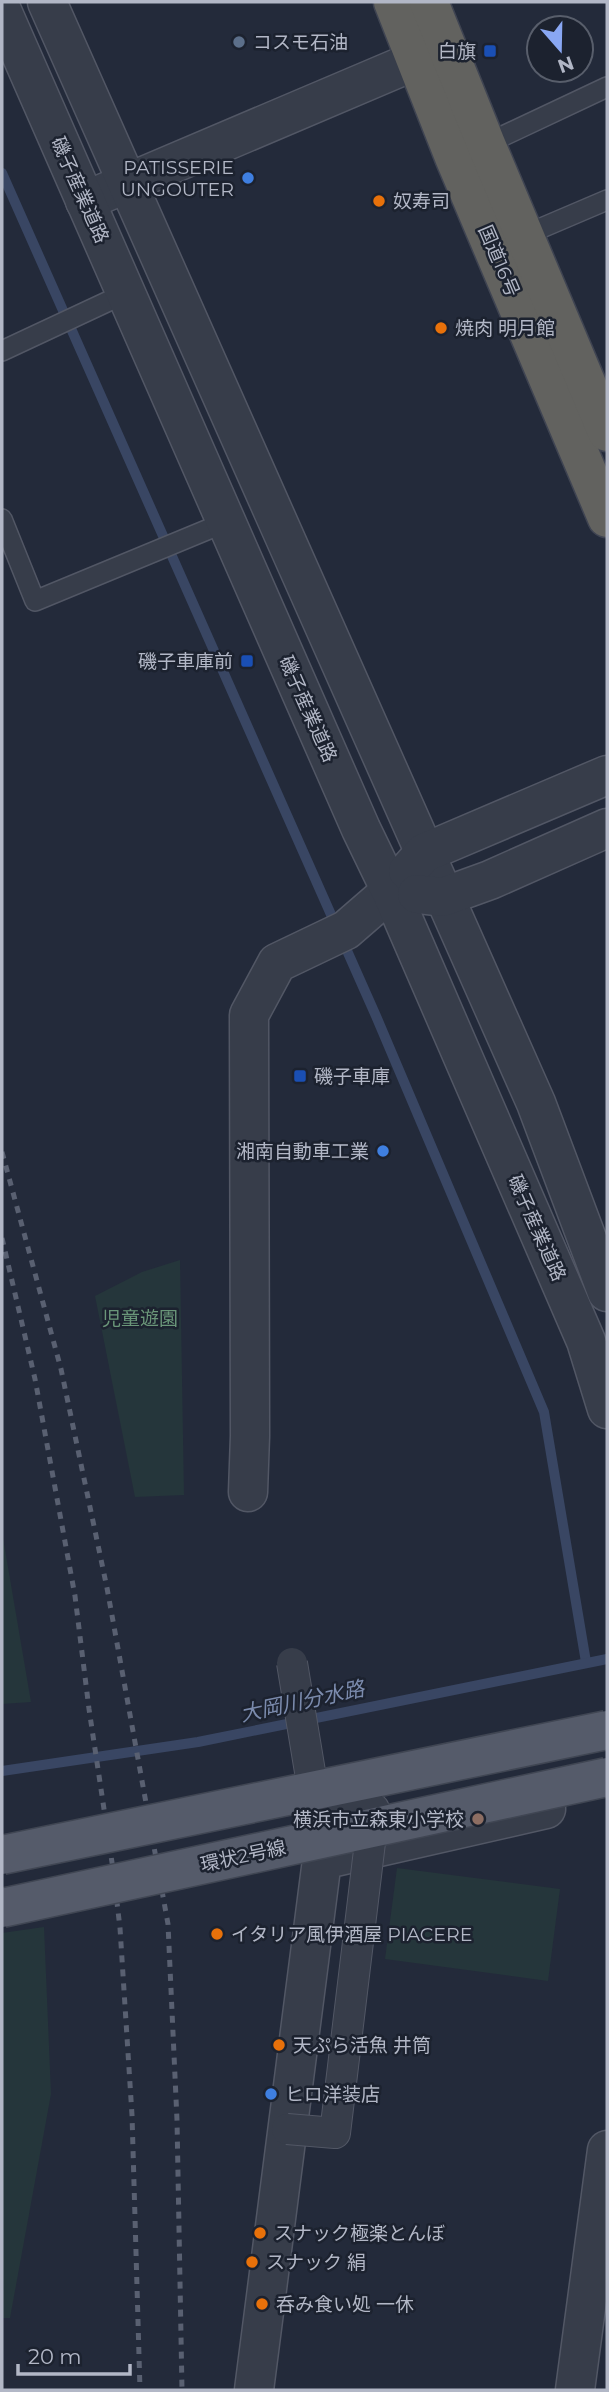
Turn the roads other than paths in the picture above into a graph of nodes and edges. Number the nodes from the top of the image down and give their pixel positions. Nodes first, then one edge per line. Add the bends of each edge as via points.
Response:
1 (47, 2) edge
2 (393, 2) edge
3 (429, 2) edge
4 (6, 34) edge
5 (432, 54) junction
6 (607, 87) edge
7 (486, 144) junction
8 (127, 182) junction
9 (607, 200) edge
10 (85, 201) junction
11 (524, 235) junction
12 (126, 293) junction
13 (2, 351) edge
14 (597, 380) edge
15 (607, 432) edge
16 (607, 518) edge
17 (2, 519) edge
18 (226, 522) junction
19 (607, 775) edge
20 (607, 828) edge
21 (424, 853) junction
22 (391, 891) junction
23 (443, 897) junction
24 (607, 1292) edge
25 (607, 1409) edge
26 (248, 1492) dead end
27 (292, 1663) dead end
28 (607, 1730) edge
29 (607, 1777) edge
30 (607, 1796) edge
31 (2, 1855) edge
32 (2, 1909) edge
33 (287, 2129) junction
34 (606, 2173) edge
35 (254, 2390) edge
36 (575, 2390) edge

1 - 8 street, 磯子産業道路
2 - 5 highway, 国道16号
3 - 5 highway, 国道16号
4 - 10 street, 磯子産業道路
5 - 7 highway, 国道16号
5 - 8 street
5 - 16 highway, 国道16号 via 460,169
6 - 7 lane
7 - 11 highway, 国道16号
8 - 10 street
8 - 21 street, 磯子産業道路
9 - 11 lane
10 - 12 street, 磯子産業道路
11 - 14 highway, 国道16号
12 - 13 lane
12 - 18 street, 磯子産業道路
14 - 15 highway, 国道16号
17 - 18 lane via 35,601
18 - 22 street, 磯子産業道路
19 - 21 street
20 - 23 street
21 - 22 street
21 - 23 street, 磯子産業道路
22 - 23 street
22 - 25 street, 磯子産業道路 via 586,1341
22 - 26 street via 333,936 276,963 248,1015
23 - 24 street, 磯子産業道路 via 537,1103
27 - 33 street, bridge via 315,1802 374,1809 335,2133
28 - 31 main road, bridge
29 - 32 main road, 環状2号線, bridge
30 - 33 street via 322,1860
33 - 35 street
34 - 36 street

